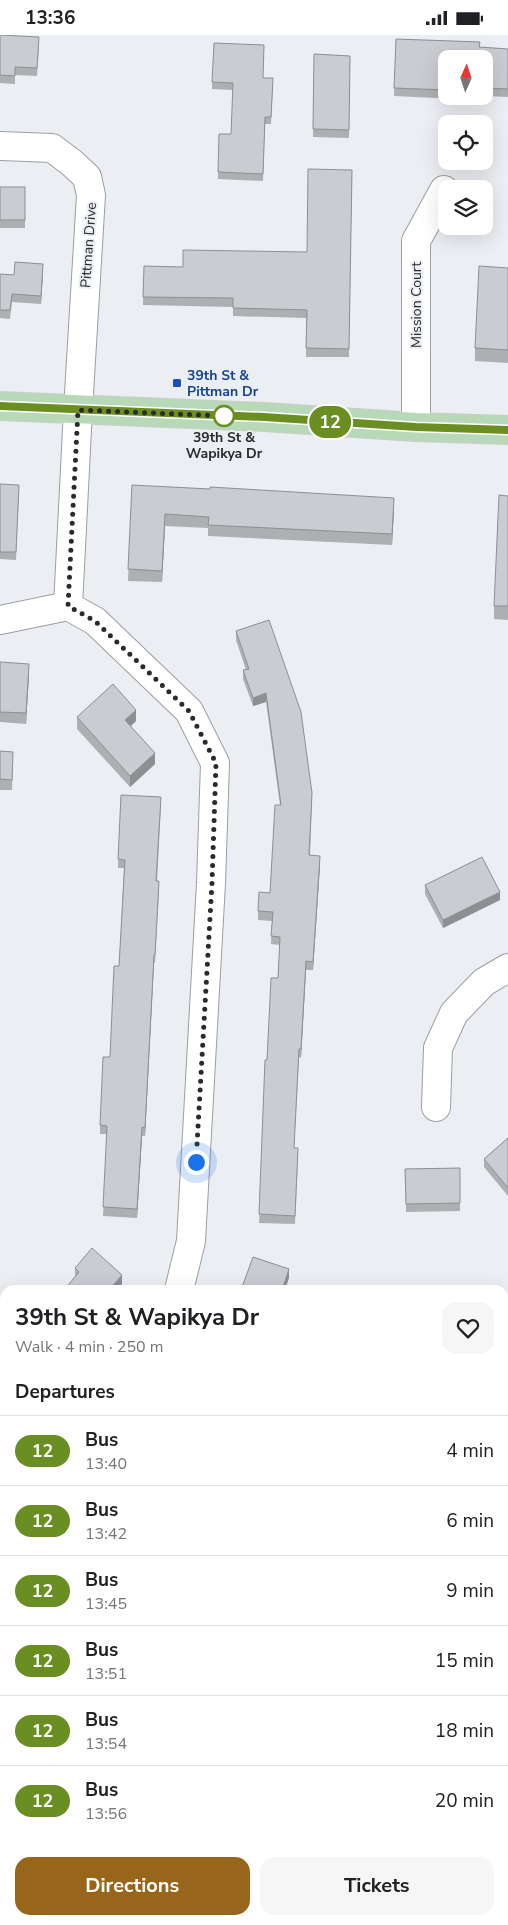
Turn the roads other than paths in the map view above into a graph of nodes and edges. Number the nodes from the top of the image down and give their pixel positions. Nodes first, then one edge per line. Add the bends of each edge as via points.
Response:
1 (0, 146) edge
2 (438, 201) edge
3 (0, 406) edge
4 (78, 410) junction
5 (416, 427) junction
6 (508, 430) edge
7 (68, 606) junction
8 (0, 621) edge
9 (508, 968) edge
10 (436, 1107) dead end
11 (180, 1285) edge

1 - 4 street, Pittman Drive via 52,148 87,177 91,195
2 - 5 street, Mission Court via 416,241
3 - 4 main road
4 - 5 main road
4 - 7 street, Pittman Drive
5 - 6 main road
7 - 8 street
7 - 11 street via 95,621 189,711 216,763 191,1241
9 - 10 street via 484,982 454,1013 438,1048

